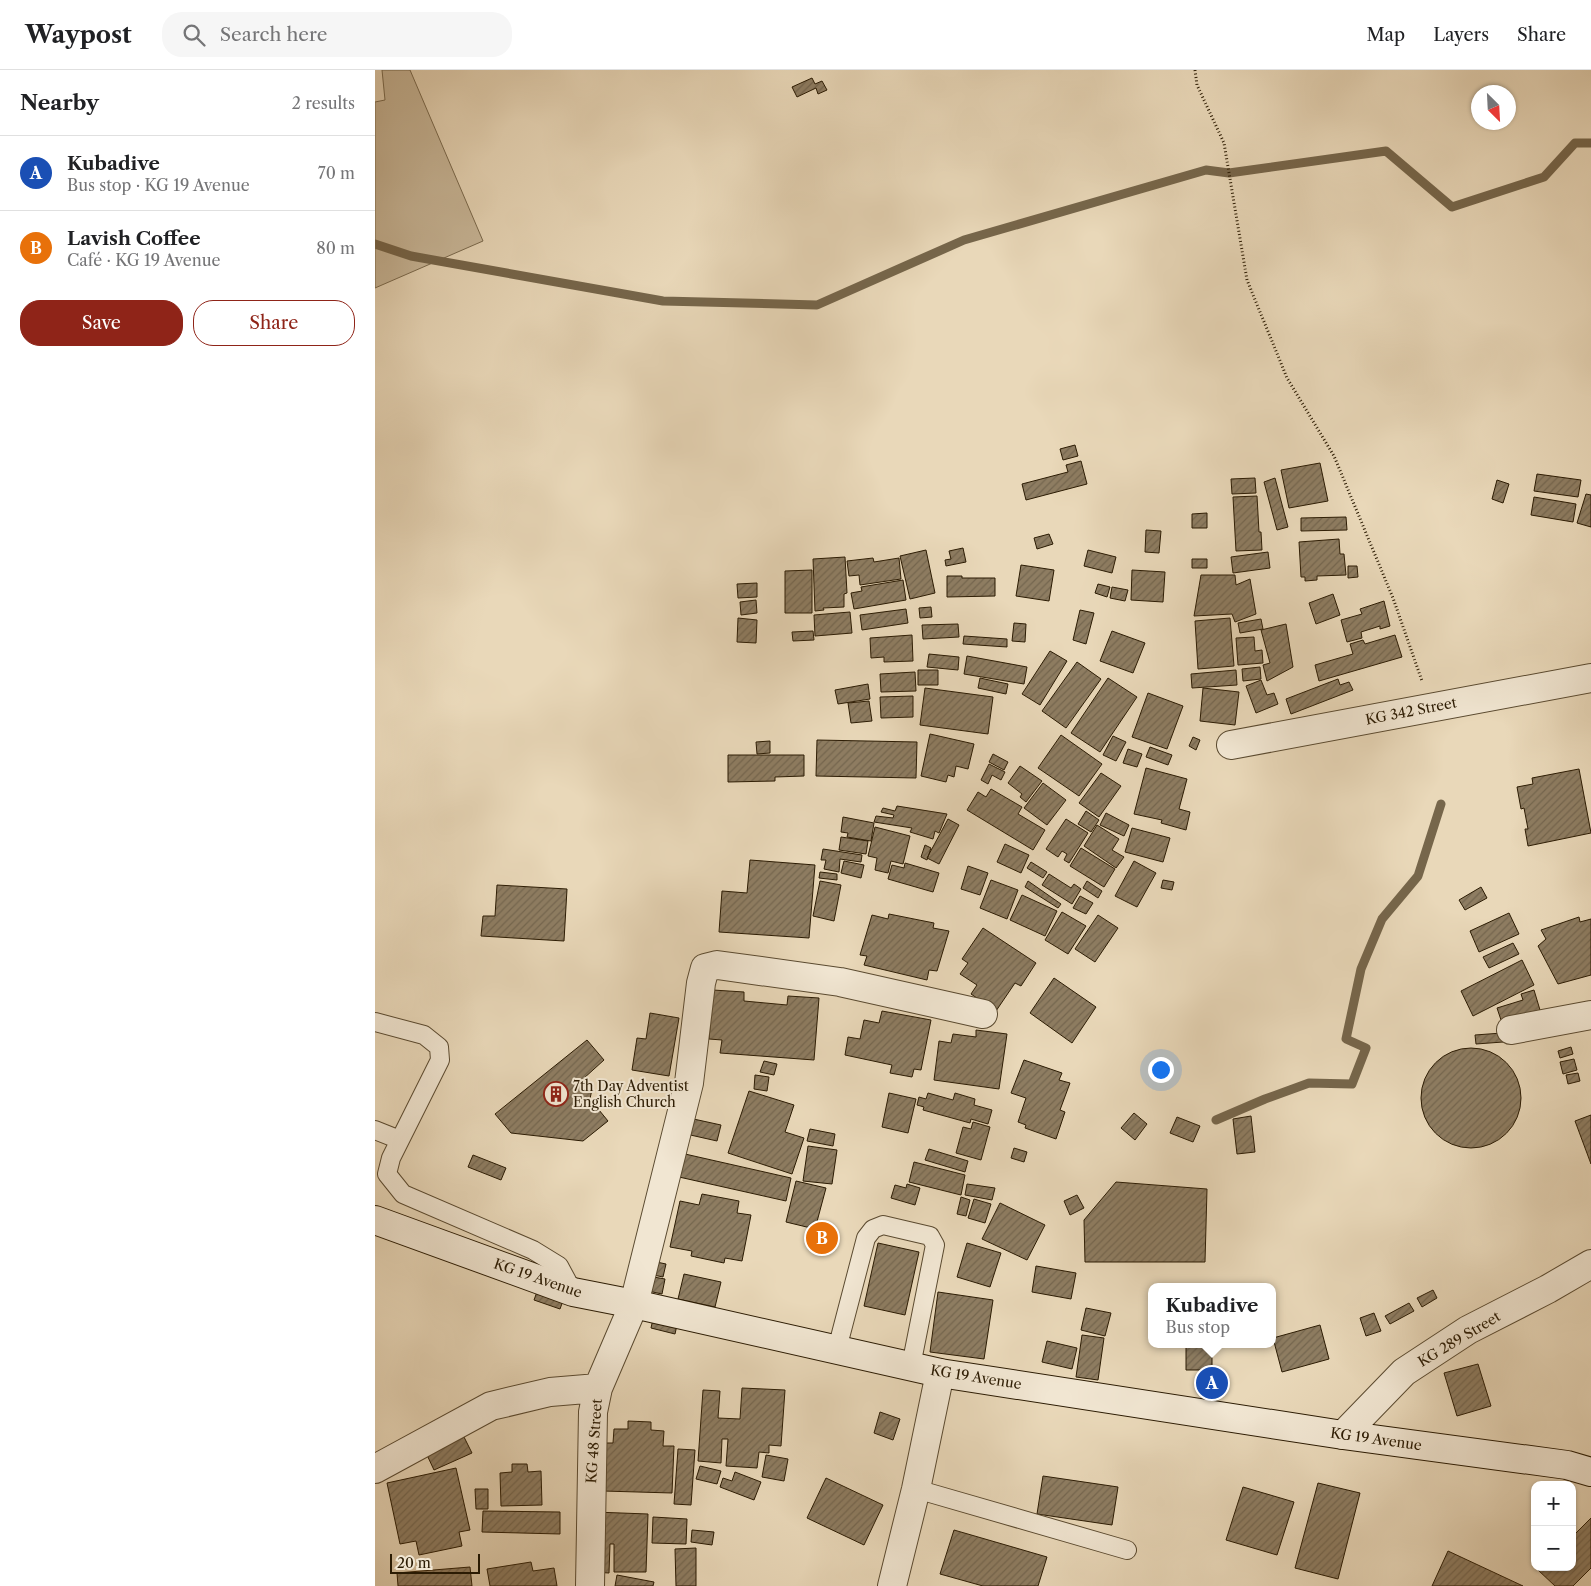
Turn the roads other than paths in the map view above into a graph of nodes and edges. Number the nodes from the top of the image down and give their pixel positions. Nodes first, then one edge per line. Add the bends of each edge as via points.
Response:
1 (1591, 678) edge
2 (1231, 745) dead end
3 (983, 1014) dead end
4 (1591, 1015) edge
5 (375, 1022) edge
6 (1511, 1030) dead end
7 (375, 1130) edge
8 (400, 1140) junction
9 (375, 1220) edge
10 (1591, 1264) edge
11 (573, 1292) junction
12 (634, 1304) junction
13 (837, 1350) junction
14 (911, 1366) junction
15 (940, 1372) junction
16 (598, 1388) junction
17 (1343, 1435) junction
18 (375, 1469) edge
19 (1591, 1472) edge
20 (916, 1489) junction
21 (1127, 1550) dead end
22 (590, 1586) edge
23 (892, 1586) edge

1 - 2 street, KG 342 Street
3 - 12 street, KG 48 Street via 840,982 717,965 705,968 689,1084
4 - 6 street
5 - 8 lane via 424,1035 439,1047 440,1060
7 - 8 lane
8 - 11 lane via 387,1174 403,1194 533,1250 559,1266
9 - 11 street, KG 19 Avenue
10 - 17 street, KG 289 Street via 1468,1330 1404,1372
11 - 12 street, KG 19 Avenue
12 - 13 street, KG 19 Avenue
12 - 16 street, KG 48 Street
13 - 14 street, KG 19 Avenue
13 - 14 lane via 866,1238 883,1224 930,1236 935,1246
14 - 15 street, KG 19 Avenue
15 - 17 street, KG 19 Avenue
15 - 20 street
16 - 18 street via 550,1392 491,1406
16 - 22 street, KG 48 Street via 592,1430
17 - 19 street, KG 19 Avenue via 1567,1465
20 - 21 lane
20 - 23 street

